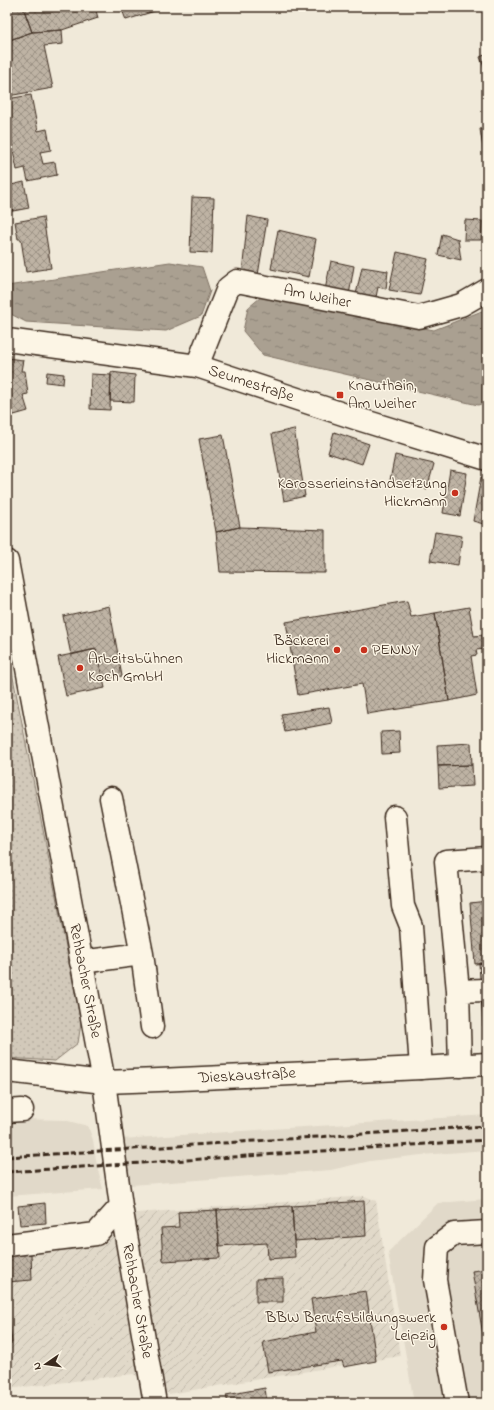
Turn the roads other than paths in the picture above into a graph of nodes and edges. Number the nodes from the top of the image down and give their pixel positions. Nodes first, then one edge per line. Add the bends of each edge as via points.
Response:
1 (487, 290) edge
2 (7, 340) edge
3 (197, 366) junction
4 (487, 459) edge
5 (7, 561) edge
6 (111, 798) dead end
7 (395, 817) dead end
8 (487, 858) edge
9 (142, 954) junction
10 (81, 962) junction
11 (485, 990) dead end
12 (458, 991) junction
13 (152, 1027) dead end
14 (487, 1064) edge
15 (460, 1066) junction
16 (421, 1068) junction
17 (7, 1071) edge
18 (104, 1082) junction
19 (121, 1206) junction
20 (487, 1232) edge
21 (7, 1245) edge
22 (155, 1403) edge
23 (457, 1403) edge

1 - 3 street, Am Weiher via 461,305 419,317 237,281 228,288
2 - 3 street, Seumestraße
3 - 4 street, Seumestraße
5 - 10 street, Rehbacher Straße
6 - 9 street
7 - 16 street via 402,906 411,926
8 - 12 street via 446,861
9 - 10 street
9 - 13 street
10 - 18 street, Rehbacher Straße
11 - 12 street
12 - 15 street
14 - 15 street, Dieskaustraße
15 - 16 street, Dieskaustraße
16 - 18 street, Dieskaustraße
17 - 18 street, Dieskaustraße
18 - 19 street, Rehbacher Straße
19 - 21 street via 96,1234
19 - 22 street, Rehbacher Straße
20 - 23 street via 454,1234 437,1247 435,1280

